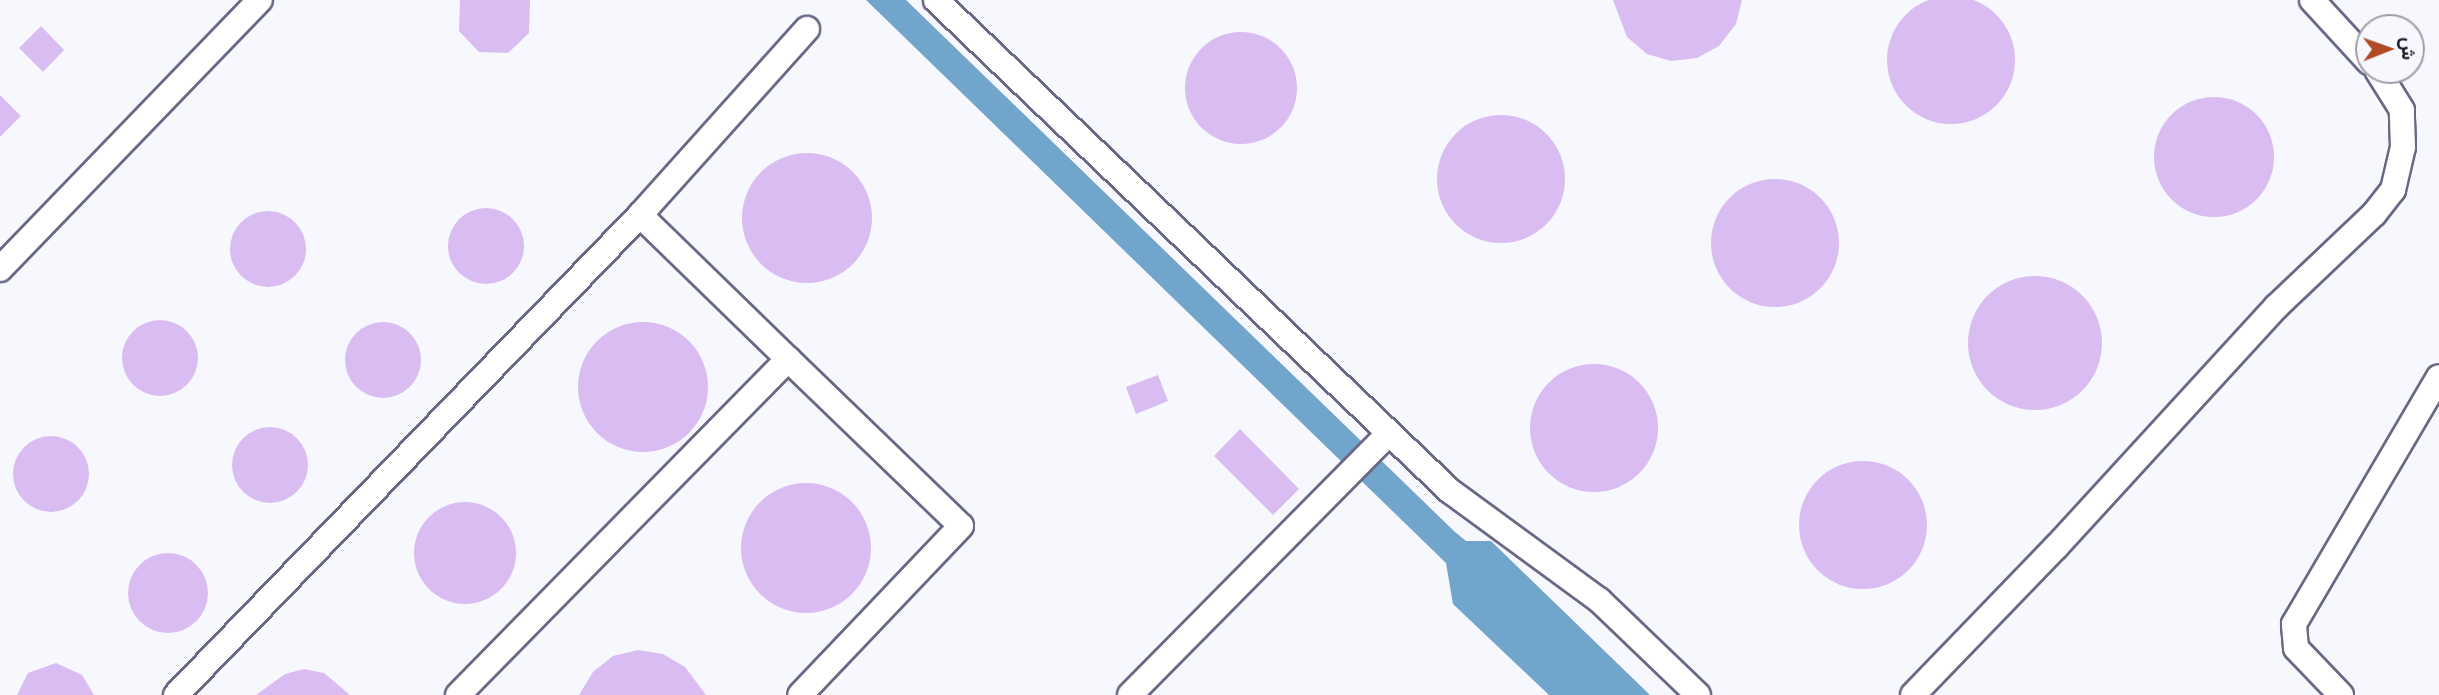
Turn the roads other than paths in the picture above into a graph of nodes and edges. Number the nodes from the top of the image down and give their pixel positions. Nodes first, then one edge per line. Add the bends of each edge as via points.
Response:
1 (260, 0) edge
2 (936, 0) edge
3 (2312, 0) edge
4 (807, 29) dead end
5 (2355, 46) edge
6 (2386, 84) edge
7 (640, 215) junction
8 (0, 270) edge
9 (788, 359) junction
10 (2439, 377) edge
11 (1383, 438) junction
12 (176, 695) edge
13 (458, 695) edge
14 (800, 695) edge
15 (1130, 695) edge
16 (1698, 695) edge
17 (1913, 695) edge
18 (2341, 695) edge

1 - 8 street
2 - 11 street
3 - 5 street
4 - 7 street
6 - 17 street via 2402,110 2403,147 2393,190 2374,214 2276,307
7 - 9 street
7 - 12 street
9 - 13 street
9 - 14 street via 961,526
10 - 18 street via 2294,624 2296,648
11 - 15 street
11 - 16 street via 1599,600

